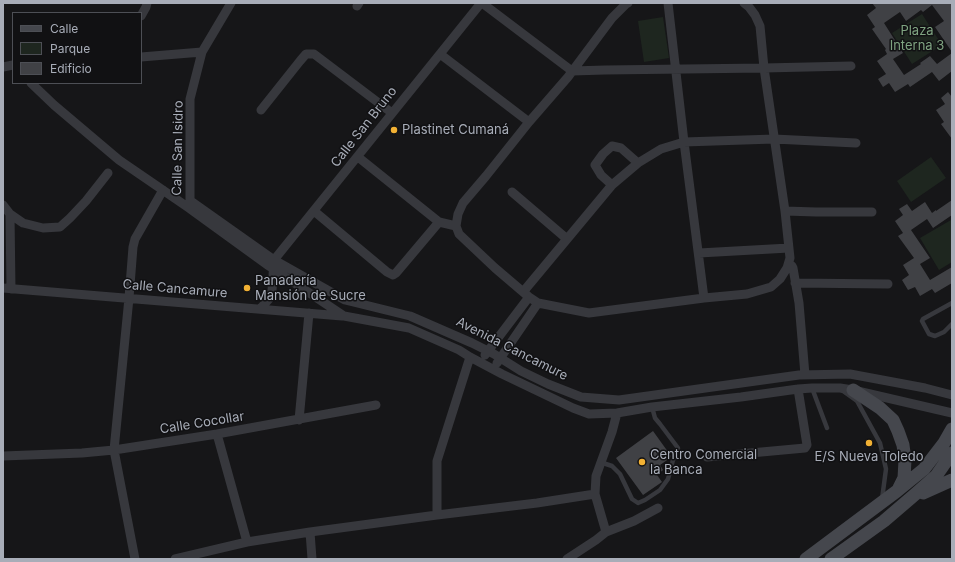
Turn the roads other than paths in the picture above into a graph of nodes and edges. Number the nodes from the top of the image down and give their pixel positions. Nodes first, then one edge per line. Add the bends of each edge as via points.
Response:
1 (147, 3) edge
2 (231, 3) edge
3 (482, 3) edge
4 (628, 3) edge
5 (668, 3) edge
6 (744, 3) edge
7 (142, 14) edge
8 (202, 52) junction
9 (440, 54) junction
10 (142, 57) edge
11 (851, 66) dead end
12 (764, 68) junction
13 (676, 70) junction
14 (572, 72) junction
15 (32, 84) edge
16 (261, 110) dead end
17 (392, 113) junction
18 (529, 122) junction
19 (774, 139) junction
20 (684, 142) junction
21 (856, 143) dead end
22 (358, 157) junction
23 (638, 163) junction
24 (108, 172) dead end
25 (612, 185) junction
26 (163, 190) junction
27 (512, 192) dead end
28 (190, 204) junction
29 (3, 205) edge
30 (314, 211) junction
31 (785, 211) junction
32 (872, 212) dead end
33 (10, 214) junction
34 (439, 222) junction
35 (456, 226) junction
36 (567, 239) junction
37 (789, 248) junction
38 (699, 253) junction
39 (789, 264) junction
40 (274, 265) junction
41 (796, 283) junction
42 (888, 284) dead end
43 (7, 288) edge
44 (526, 294) junction
45 (129, 298) junction
46 (704, 298) junction
47 (538, 303) junction
48 (952, 303) edge
49 (260, 309) junction
50 (309, 313) junction
51 (344, 316) junction
52 (952, 324) edge
53 (503, 332) junction
54 (513, 339) junction
55 (487, 351) junction
56 (470, 357) junction
57 (500, 358) junction
58 (481, 362) junction
59 (493, 369) junction
60 (805, 375) junction
61 (812, 388) junction
62 (840, 388) junction
63 (798, 389) junction
64 (853, 390) junction
65 (952, 395) edge
66 (376, 405) dead end
67 (652, 407) junction
68 (617, 413) junction
69 (952, 413) edge
70 (299, 420) junction
71 (827, 428) dead end
72 (952, 429) edge
73 (217, 434) junction
74 (114, 450) junction
75 (952, 453) edge
76 (3, 456) edge
77 (707, 457) dead end
78 (600, 462) junction
79 (952, 480) edge
80 (897, 491) junction
81 (595, 494) junction
82 (912, 498) junction
83 (881, 503) junction
84 (658, 508) dead end
85 (437, 515) junction
86 (310, 532) junction
87 (606, 532) junction
88 (247, 542) junction
89 (135, 559) edge
90 (175, 559) edge
91 (312, 559) edge
92 (567, 559) edge
93 (806, 559) edge
94 (831, 559) edge

1 - 7 street
2 - 8 street, Calle San Isidro
3 - 9 street, Calle San Bruno
3 - 14 street
4 - 14 street via 612,18
5 - 13 street
6 - 12 street via 755,15 760,26
8 - 10 street
8 - 28 street, Calle San Isidro via 190,99
9 - 17 street, Calle San Bruno
9 - 18 street
11 - 12 street
12 - 13 street
12 - 19 street
13 - 14 street
13 - 20 street
14 - 18 street
15 - 26 street, Avenida Cancamure via 119,160
16 - 17 street via 306,54 314,54
17 - 22 street, Calle San Bruno
18 - 35 street via 463,203
19 - 20 street
19 - 21 street
19 - 31 street
20 - 23 street via 662,149
20 - 38 street
22 - 30 street, Calle San Bruno
22 - 34 street
23 - 25 street
23 - 25 street via 621,148 612,146 595,165 600,175
24 - 33 street via 86,201 60,227 43,228 24,223
25 - 36 street
26 - 28 street, Avenida Cancamure
26 - 45 street via 132,247
27 - 36 street
28 - 40 street, Avenida Cancamure
29 - 33 street
30 - 34 street via 393,275
30 - 40 street, Calle San Bruno
31 - 32 street
31 - 37 street
33 - 43 street
34 - 35 street
35 - 44 street via 459,234 468,243
36 - 44 street
37 - 38 street
37 - 39 street
38 - 46 street
39 - 41 street via 793,268
39 - 46 street via 780,279 771,286 747,294
40 - 49 street via 272,291
40 - 51 street, Avenida Cancamure
40 - 55 street, Avenida Cancamure via 345,300 410,316
41 - 42 street
41 - 60 street
43 - 45 street, Calle Cancamure
44 - 47 street
44 - 53 street
45 - 49 street, Calle Cancamure
45 - 74 street
46 - 47 street via 589,313
47 - 54 street
48 - 52 lane via 922,321 929,334 935,336
49 - 50 street, Calle Cancamure
50 - 51 street, Calle Cancamure
50 - 70 street
51 - 56 street, Avenida Cancamure via 409,328
53 - 54 street
53 - 55 street
54 - 57 street
55 - 57 street, Avenida Cancamure
55 - 58 street
56 - 58 street, Avenida Cancamure
56 - 85 street via 436,461
57 - 59 street
57 - 60 street, Avenida Cancamure via 548,384 581,397 619,400
58 - 59 street, Avenida Cancamure
59 - 68 street, Avenida Cancamure via 589,414
60 - 65 street, Avenida Cancamure via 850,374
61 - 62 street
61 - 63 street
61 - 71 lane
62 - 64 street
62 - 83 lane via 857,401 880,443 886,469
63 - 67 street
63 - 77 street via 807,445 805,448
64 - 69 street
64 - 80 main road via 880,408 893,420 898,431 905,460 904,478
66 - 70 street, Calle Cocollar
67 - 68 street
67 - 78 lane via 655,418 678,448 668,479 660,490 638,503 632,499 620,474 612,466
68 - 78 street
70 - 73 street, Calle Cocollar
72 - 80 main road via 924,469
73 - 74 street, Calle Cocollar
73 - 88 street
74 - 76 street, Calle Cocollar
74 - 89 street
75 - 82 main road via 936,476
78 - 81 street
79 - 82 main road
80 - 83 main road
81 - 85 street
81 - 87 street
82 - 94 main road
83 - 93 main road
84 - 87 street
85 - 86 street
86 - 88 street
86 - 91 street
87 - 92 street
88 - 90 street

